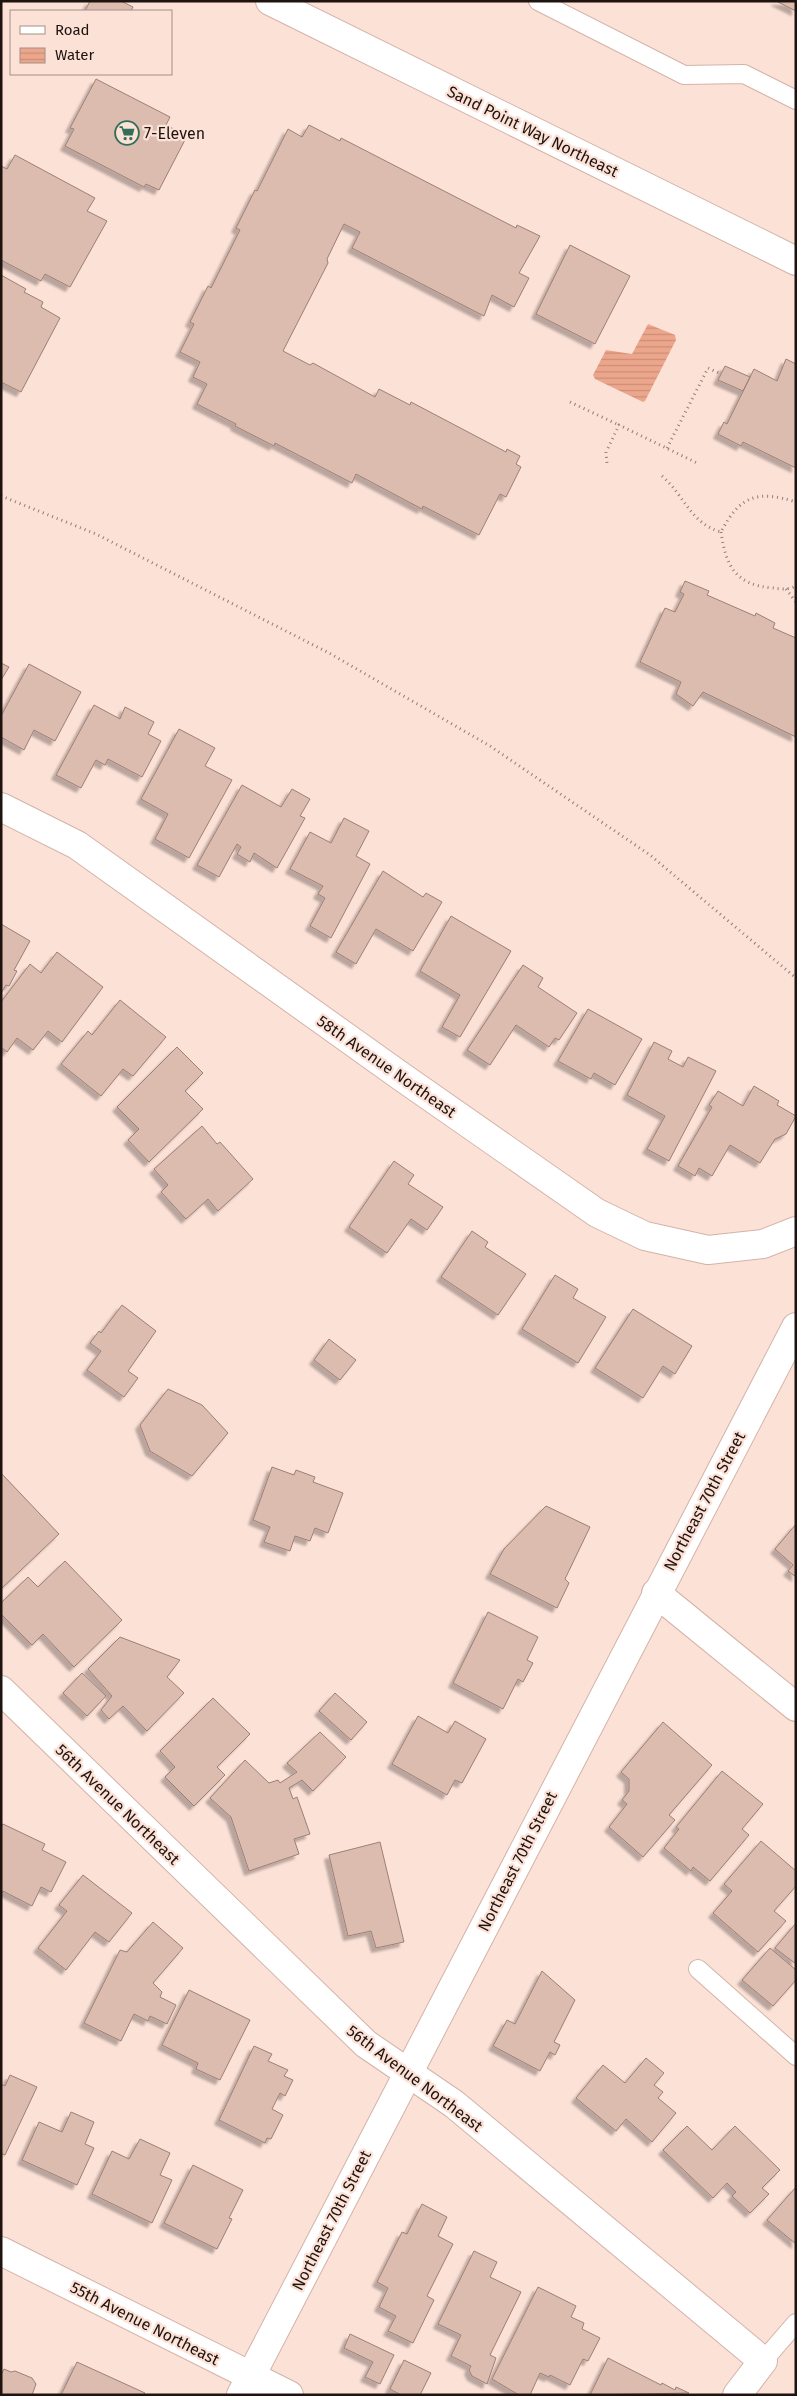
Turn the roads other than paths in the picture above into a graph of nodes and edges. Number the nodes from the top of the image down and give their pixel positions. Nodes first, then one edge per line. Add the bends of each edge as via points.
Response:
1 (270, 1) edge
2 (538, 1) edge
3 (796, 100) edge
4 (796, 261) edge
5 (1, 807) edge
6 (796, 1231) edge
7 (796, 1327) edge
8 (656, 1593) junction
9 (1, 1690) edge
10 (796, 1707) edge
11 (698, 1969) dead end
12 (796, 2056) edge
13 (407, 2072) junction
14 (1, 2251) edge
15 (796, 2323) edge
16 (762, 2360) junction
17 (246, 2385) edge
18 (289, 2395) edge
19 (737, 2395) edge

1 - 4 street, Sand Point Way Northeast
2 - 3 lane via 684,75 744,74
5 - 6 street, 58th Avenue Northeast via 76,845 597,1213 645,1236 708,1250 763,1244
7 - 8 street, Northeast 70th Street
8 - 10 street
8 - 13 street, Northeast 70th Street
9 - 13 street, 56th Avenue Northeast via 323,2005 366,2044
11 - 12 lane
13 - 16 street, 56th Avenue Northeast via 461,2111
13 - 17 street, Northeast 70th Street
14 - 17 street, 55th Avenue Northeast
15 - 16 lane
16 - 19 street
17 - 18 street, 55th Avenue Northeast

